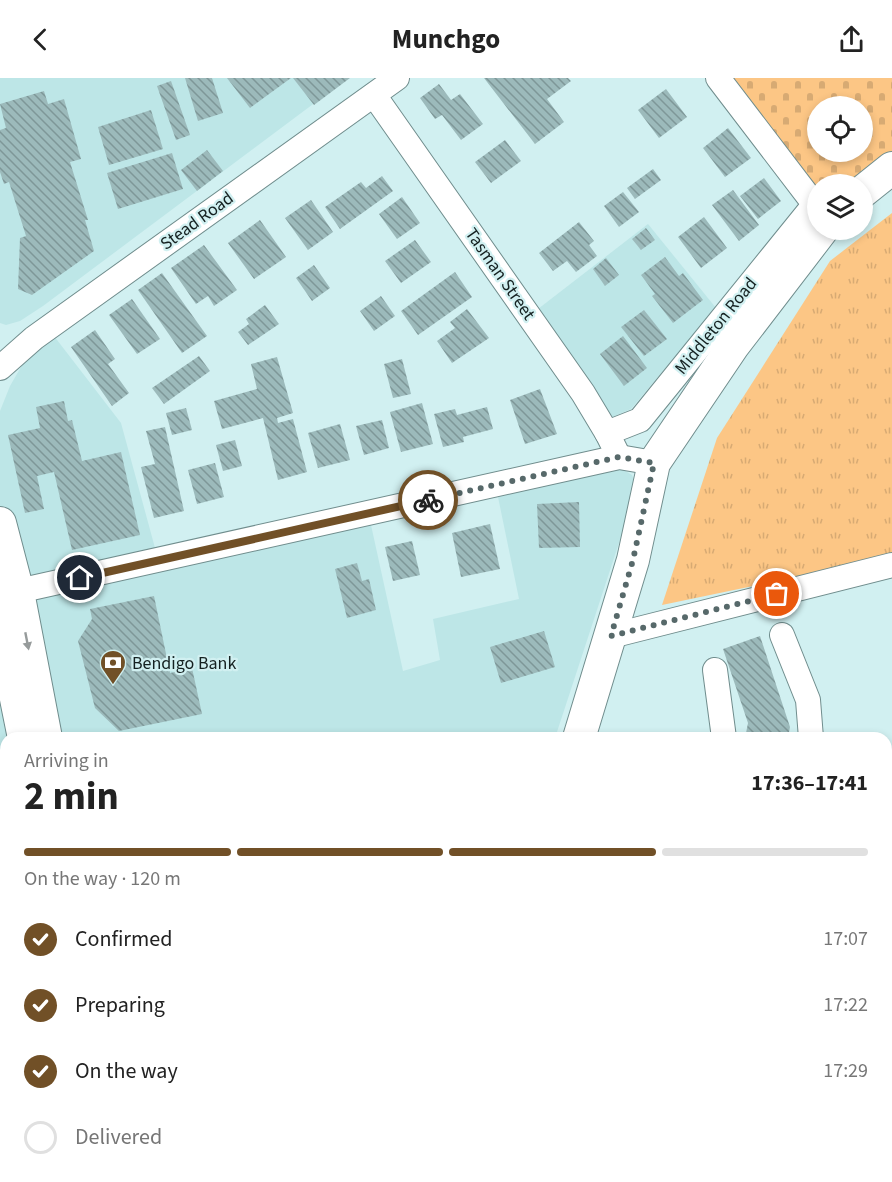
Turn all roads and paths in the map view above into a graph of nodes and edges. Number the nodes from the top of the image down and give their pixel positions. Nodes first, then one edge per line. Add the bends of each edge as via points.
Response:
1 (397, 78) edge
2 (718, 78) edge
3 (374, 95) junction
4 (892, 168) edge
5 (873, 183) edge
6 (807, 200) edge
7 (807, 228) edge
8 (807, 232) edge
9 (733, 346) junction
10 (0, 368) edge
11 (608, 434) junction
12 (619, 457) junction
13 (654, 463) junction
14 (0, 523) edge
15 (633, 560) junction
16 (892, 565) edge
17 (9, 593) edge
18 (0, 620) edge
19 (782, 635) dead end
20 (611, 636) junction
21 (715, 670) dead end
22 (6, 680) edge
23 (22, 732) edge
24 (44, 732) edge
25 (581, 732) edge
26 (723, 732) edge
27 (811, 732) edge

1 - 3 street, Stead Road
2 - 6 street
3 - 10 street, Stead Road via 34,338
3 - 11 street, Tasman Street
4 - 5 main road
7 - 11 street, Middleton Road via 640,420
8 - 9 main road, Middleton Road
9 - 13 main road, Middleton Road
9 - 15 main road, Middleton Road
11 - 12 street, Tasman Street
12 - 13 street
12 - 17 street
13 - 15 main road, Middleton Road
14 - 17 main road
15 - 20 main road, Middleton Road
16 - 20 street
17 -> 24 main road
18 - 22 main road
19 - 27 street via 808,700
20 - 25 main road, Middleton Road
21 - 26 street
22 - 23 main road

